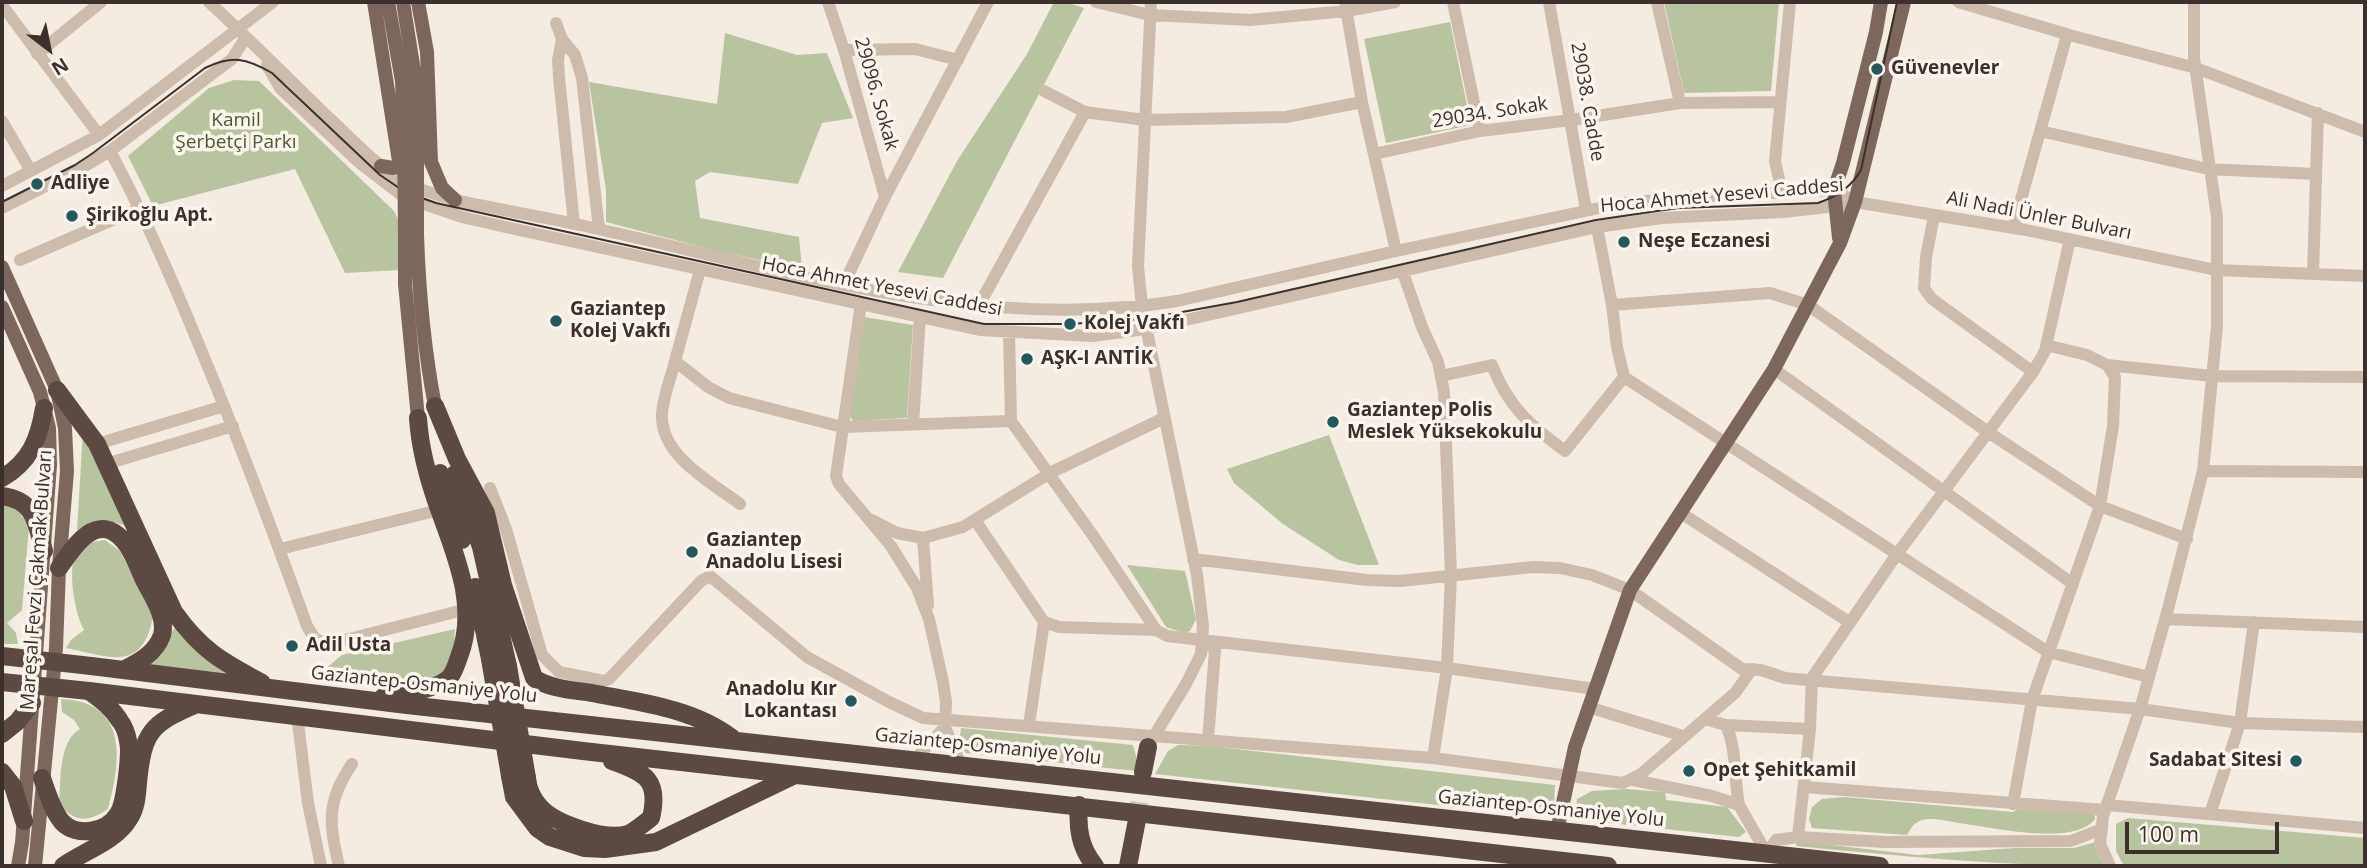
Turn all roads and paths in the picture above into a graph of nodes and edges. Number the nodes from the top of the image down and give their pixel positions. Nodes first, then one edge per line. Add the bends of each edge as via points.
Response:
1 (101, 2) edge
2 (209, 2) edge
3 (273, 2) edge
4 (374, 2) edge
5 (388, 2) edge
6 (403, 2) edge
7 (418, 2) edge
8 (828, 2) edge
9 (988, 2) edge
10 (1096, 2) edge
11 (1395, 2) edge
12 (1453, 2) edge
13 (1549, 2) edge
14 (1657, 2) edge
15 (1790, 2) edge
16 (1881, 2) edge
17 (1904, 2) edge
18 (1958, 2) edge
19 (2194, 2) edge
20 (2, 5) edge
21 (1346, 6) edge
22 (1991, 7) edge
23 (1151, 8) edge
24 (556, 23) dead end
25 (242, 33) junction
26 (2067, 35) junction
27 (562, 40) junction
28 (258, 50) junction
29 (844, 50) junction
30 (37, 54) junction
31 (958, 60) junction
32 (2196, 68) junction
33 (1044, 91) dead end
34 (1362, 102) junction
35 (1780, 102) junction
36 (1680, 103) junction
37 (1085, 112) junction
38 (2318, 113) junction
39 (1145, 120) junction
40 (1570, 120) junction
41 (2, 121) edge
42 (411, 130) junction
43 (1480, 131) junction
44 (2040, 131) junction
45 (2365, 132) edge
46 (99, 135) junction
47 (110, 151) junction
48 (1374, 155) junction
49 (381, 166) junction
50 (2208, 169) junction
51 (31, 171) junction
52 (2316, 174) junction
53 (2, 186) edge
54 (1833, 190) junction
55 (1782, 192) junction
56 (885, 197) junction
57 (455, 200) junction
58 (1855, 202) junction
59 (2, 208) edge
60 (140, 208) junction
61 (1837, 208) junction
62 (1586, 210) junction
63 (1934, 216) junction
64 (574, 224) junction
65 (1597, 227) junction
66 (2012, 228) junction
67 (599, 229) junction
68 (411, 237) junction
69 (2070, 239) junction
70 (1840, 243) junction
71 (1396, 251) junction
72 (20, 260) dead end
73 (2, 267) edge
74 (700, 270) junction
75 (1402, 270) junction
76 (2216, 270) junction
77 (2313, 274) junction
78 (2365, 276) edge
79 (844, 284) junction
80 (861, 303) junction
81 (1612, 305) junction
82 (1808, 305) junction
83 (2, 307) edge
84 (978, 307) junction
85 (1142, 307) junction
86 (920, 316) junction
87 (1146, 329) junction
88 (1009, 332) junction
89 (2046, 345) junction
90 (676, 361) junction
91 (2107, 365) junction
92 (1774, 369) junction
93 (2033, 372) junction
94 (1441, 376) junction
95 (2212, 376) junction
96 (1624, 377) junction
97 (2365, 377) edge
98 (57, 390) junction
99 (224, 405) junction
100 (435, 406) junction
101 (44, 408) junction
102 (418, 418) junction
103 (1164, 418) junction
104 (1011, 421) junction
105 (914, 424) junction
106 (233, 426) junction
107 (842, 427) junction
108 (1988, 432) junction
109 (1728, 442) junction
110 (97, 444) junction
111 (106, 464) junction
112 (2203, 471) junction
113 (2365, 472) edge
114 (1050, 473) junction
115 (2, 478) edge
116 (490, 488) dead end
117 (1944, 491) junction
118 (2, 496) edge
119 (740, 504) dead end
120 (2100, 506) junction
121 (439, 510) junction
122 (1681, 513) junction
123 (866, 516) junction
124 (975, 520) junction
125 (923, 538) junction
126 (2187, 539) junction
127 (280, 549) junction
128 (44, 551) junction
129 (1897, 554) junction
130 (1193, 559) junction
131 (59, 568) junction
132 (1451, 575) junction
133 (2073, 584) junction
134 (1630, 590) junction
135 (467, 609) junction
136 (2166, 618) junction
137 (929, 620) junction
138 (1044, 622) junction
139 (1849, 622) junction
140 (2253, 622) junction
141 (2365, 627) edge
142 (1156, 630) junction
143 (1202, 639) junction
144 (2048, 652) junction
145 (2, 656) edge
146 (1447, 668) junction
147 (1752, 669) junction
148 (123, 670) junction
149 (2149, 677) junction
150 (1812, 678) junction
151 (2, 682) edge
152 (271, 688) junction
153 (1595, 689) junction
154 (89, 691) junction
155 (368, 700) junction
156 (2032, 700) junction
157 (32, 703) junction
158 (197, 704) junction
159 (1588, 708) junction
160 (2140, 709) junction
161 (297, 715) junction
162 (1705, 719) junction
163 (945, 723) junction
164 (2239, 723) junction
165 (1029, 724) junction
166 (1726, 725) junction
167 (2365, 727) edge
168 (1810, 729) junction
169 (2, 734) edge
170 (1684, 736) junction
171 (733, 739) junction
172 (1208, 740) junction
173 (1151, 741) junction
174 (583, 751) junction
175 (1433, 758) junction
176 (914, 760) junction
177 (352, 764) dead end
178 (961, 765) junction
179 (2, 772) edge
180 (1143, 772) tunnel mouth
181 (795, 775) junction
182 (1568, 776) junction
183 (519, 777) junction
184 (42, 778) junction
185 (1633, 780) junction
186 (1804, 787) junction
187 (1740, 804) junction
188 (2013, 804) junction
189 (1079, 805) junction
190 (2106, 807) junction
191 (2210, 814) junction
192 (1137, 820) tunnel mouth
193 (24, 821) junction
194 (2365, 828) edge
195 (2102, 829) junction
196 (1557, 831) junction
197 (1798, 837) junction
198 (1767, 854) junction
199 (18, 866) edge
200 (34, 866) edge
201 (63, 866) edge
202 (321, 866) edge
203 (339, 866) edge
204 (1095, 866) edge
205 (1128, 866) edge
206 (1608, 866) edge
207 (1880, 866) edge
208 (2110, 866) edge

1 - 30 street
2 - 25 street
3 - 25 street
4 - 49 main road via 399,161 398,167
5 - 42 main road
6 - 42 main road via 414,71
7 - 57 main road via 427,52 431,162 442,188
8 - 29 street, 29096. Sokak
9 - 31 street
10 - 23 street
11 - 21 street
12 - 43 street
13 - 40 street, 29038. Cadde
14 - 36 street
15 - 35 street
16 - 54 main road via 1847,150
17 - 58 main road
18 - 22 street
19 - 32 street
20 - 30 street
21 - 23 street via 1250,20
21 - 34 street
22 - 26 street
23 - 39 street
24 - 27 street
25 - 28 street
25 - 46 street
25 - 47 street via 232,59
26 - 32 street
26 - 44 street
27 - 64 street via 559,77
27 - 67 street via 575,55 582,78
28 - 49 street, Hoca Ahmet Yesevi Caddesi
28 - 74 street, Hoca Ahmet Yesevi Caddesi via 281,88 361,164 404,197 462,217
29 - 31 street via 915,49
29 - 56 street, 29096. Sokak
30 - 46 street
31 - 56 street
32 - 38 street
32 - 50 street
33 - 37 street
34 - 39 street via 1286,117
34 - 48 street
35 - 36 street, 29034. Sokak
35 - 55 street via 1775,161
36 - 40 street, 29034. Sokak
37 - 39 street
37 - 84 street
38 - 45 street
38 - 52 street
39 - 85 street via 1138,266
40 - 43 street, 29034. Sokak
40 - 62 street, 29038. Cadde
41 - 51 street
42 - 68 main road, bridge
43 - 48 street, 29034. Sokak
44 - 50 street
44 - 66 street
46 - 51 street
47 - 59 street
47 - 60 street
48 - 71 street
49 - 57 street, Hoca Ahmet Yesevi Caddesi via 404,182
50 - 52 street
50 - 76 street via 2217,217
51 - 53 street
52 - 77 street
54 - 55 street, Hoca Ahmet Yesevi Caddesi
54 - 58 street, Hoca Ahmet Yesevi Caddesi
54 - 61 main road
55 - 62 street, Hoca Ahmet Yesevi Caddesi via 1623,203
56 - 79 street
57 - 64 street, Hoca Ahmet Yesevi Caddesi
58 - 61 street, Hoca Ahmet Yesevi Caddesi
58 - 63 street, Ali Nadi Ünler Bulvarı
58 - 70 main road
60 - 72 street
60 - 99 street
61 - 65 street, Hoca Ahmet Yesevi Caddesi via 1662,218
61 - 70 main road
62 - 71 street, Hoca Ahmet Yesevi Caddesi
63 - 66 street, Ali Nadi Ünler Bulvarı
63 - 93 street via 1924,288 1932,299
64 - 67 street, Hoca Ahmet Yesevi Caddesi
65 - 75 street, Hoca Ahmet Yesevi Caddesi
65 - 81 street
66 - 69 street, Ali Nadi Ünler Bulvarı
67 - 79 street, Hoca Ahmet Yesevi Caddesi
68 - 100 main road
68 - 102 main road via 405,284
69 - 76 street, Ali Nadi Ünler Bulvarı
69 - 89 street
70 - 82 main road
71 - 85 street, Hoca Ahmet Yesevi Caddesi
73 - 98 main road, Mareşal Fevzi Çakmak Bulvarı
74 - 80 street, Hoca Ahmet Yesevi Caddesi
74 - 90 street
75 - 87 street, Hoca Ahmet Yesevi Caddesi
75 - 94 street
76 - 77 street, Ali Nadi Ünler Bulvarı
76 - 95 street
77 - 78 street, Ali Nadi Ünler Bulvarı
79 - 84 street, Hoca Ahmet Yesevi Caddesi
80 - 86 street, Hoca Ahmet Yesevi Caddesi
80 - 107 street
81 - 82 street via 1770,293
81 - 96 street
82 - 92 main road
82 - 108 street
83 - 101 main road, Mareşal Fevzi Çakmak Bulvarı
84 - 85 street, Hoca Ahmet Yesevi Caddesi
85 - 87 street
86 - 88 street, Hoca Ahmet Yesevi Caddesi
86 - 105 street
87 - 88 street, Hoca Ahmet Yesevi Caddesi via 1092,336
87 - 103 street
88 - 104 street
89 - 91 street
89 - 93 street
90 - 107 street via 729,398
90 - 119 street via 662,415 671,446 684,463
91 - 95 street
91 - 120 street via 2115,377 2113,426
92 - 109 main road
92 - 117 street
93 - 108 street
94 - 96 street via 1492,365 1512,406 1565,451
94 - 132 street
95 - 97 street
95 - 112 street
96 - 109 street
98 - 110 highway
98 - 131 main road, Mareşal Fevzi Çakmak Bulvarı via 68,471
99 - 106 street
99 - 110 street
100 - 171 highway via 486,513 503,585 534,678 559,688 652,704 716,726
100 - 183 highway, bridge via 481,547 508,666
101 - 115 highway via 33,450
101 - 128 main road, Mareşal Fevzi Çakmak Bulvarı via 50,465
102 - 121 highway via 419,441
102 - 183 highway, bridge via 462,537
103 - 114 street
103 - 130 street
104 - 105 street
104 - 114 street
105 - 107 street
106 - 111 street
106 - 127 street
107 - 123 street via 836,476
108 - 117 street
108 - 120 street
109 - 122 main road
109 - 129 street
110 - 111 highway
111 - 152 highway via 174,612 214,656
112 - 113 street
112 - 126 street
114 - 124 street
114 - 142 street
116 - 163 street via 540,648 546,662 559,673 609,679 710,576 807,657 889,702
117 - 129 street
117 - 133 street
118 - 128 highway via 22,502 32,511
120 - 126 street
120 - 133 street
121 - 127 street
121 - 135 highway via 457,555
122 - 134 main road
122 - 139 street
123 - 125 street via 897,533
123 - 137 street via 891,546
124 - 125 street
124 - 138 street
125 - 137 street
126 - 136 street
127 - 135 street via 307,626 315,639 329,644
128 - 157 main road, Mareşal Fevzi Çakmak Bulvarı
129 - 139 street
129 - 144 street
130 - 132 street via 1367,580
130 - 143 street
131 - 148 highway via 82,537 93,530 116,533 126,543 162,618 163,632 157,646
131 - 184 main road, Mareşal Fevzi Çakmak Bulvarı
132 - 134 street via 1560,568
132 - 146 street
133 - 144 street
134 - 147 street via 1742,668
134 - 153 main road
135 - 155 highway via 467,631 450,677 431,687
136 - 140 street
136 - 149 street
137 - 163 street via 943,682
138 - 142 street
138 - 165 street
139 - 150 street
140 - 141 street
140 - 164 street
142 - 143 street via 1167,636
143 - 146 street
143 - 172 street via 1215,650
143 - 173 street via 1201,654
144 - 149 street
144 - 156 street
145 - 148 highway, Gaziantep-Osmaniye Yolu, bridge
146 - 153 street
146 - 175 street
147 - 150 street via 1785,678
147 - 162 street via 1735,693
148 - 152 highway, Gaziantep-Osmaniye Yolu
149 - 160 street
150 - 156 street
150 - 168 street
151 - 154 highway, bridge
152 - 155 highway, Gaziantep-Osmaniye Yolu
153 - 159 main road
154 - 158 highway
154 - 184 highway via 116,715 129,742 124,799 118,815 89,832 75,830 63,823 54,809
155 - 171 highway, Gaziantep-Osmaniye Yolu
156 - 160 street
156 - 188 street
157 - 169 highway
157 - 193 main road, Mareşal Fevzi Çakmak Bulvarı
158 - 161 highway
158 - 201 highway via 156,725 145,740 135,808 128,821
159 - 170 street
159 - 182 main road
160 - 164 street
160 - 190 street
161 - 174 highway
161 - 202 street
162 - 166 street
162 - 170 street
163 - 165 street
163 - 176 street
163 - 178 street
164 - 167 street
164 - 191 street
165 - 173 street
166 - 168 street
166 - 187 street
168 - 186 street
170 - 185 street
171 - 176 highway, Gaziantep-Osmaniye Yolu
172 - 173 street
172 - 175 street
173 - 180 highway
174 - 181 highway
174 - 183 highway via 631,768 649,780 655,802 651,818 628,834 601,835 559,821 541,808
175 - 182 street
176 - 178 highway, Gaziantep-Osmaniye Yolu
177 - 203 street via 338,784 333,805 332,836
178 - 196 highway, Gaziantep-Osmaniye Yolu
179 - 193 highway via 13,786
181 - 183 highway via 656,842 605,849 584,848 537,828 514,797
181 - 189 highway
182 - 185 street via 1623,783
182 - 196 main road
184 - 200 main road, Mareşal Fevzi Çakmak Bulvarı
185 - 187 street
186 - 188 street
186 - 197 street
187 - 198 street
188 - 190 street
189 - 204 highway via 1080,836
189 - 206 highway
190 - 191 street
190 - 195 street
191 - 194 street
192 - 205 highway
193 - 199 main road, Mareşal Fevzi Çakmak Bulvarı
195 - 197 street via 2071,841 1884,842
195 - 208 street via 2100,844
196 - 198 highway, Gaziantep-Osmaniye Yolu
197 - 198 street via 1776,839
198 - 207 highway, Gaziantep-Osmaniye Yolu

